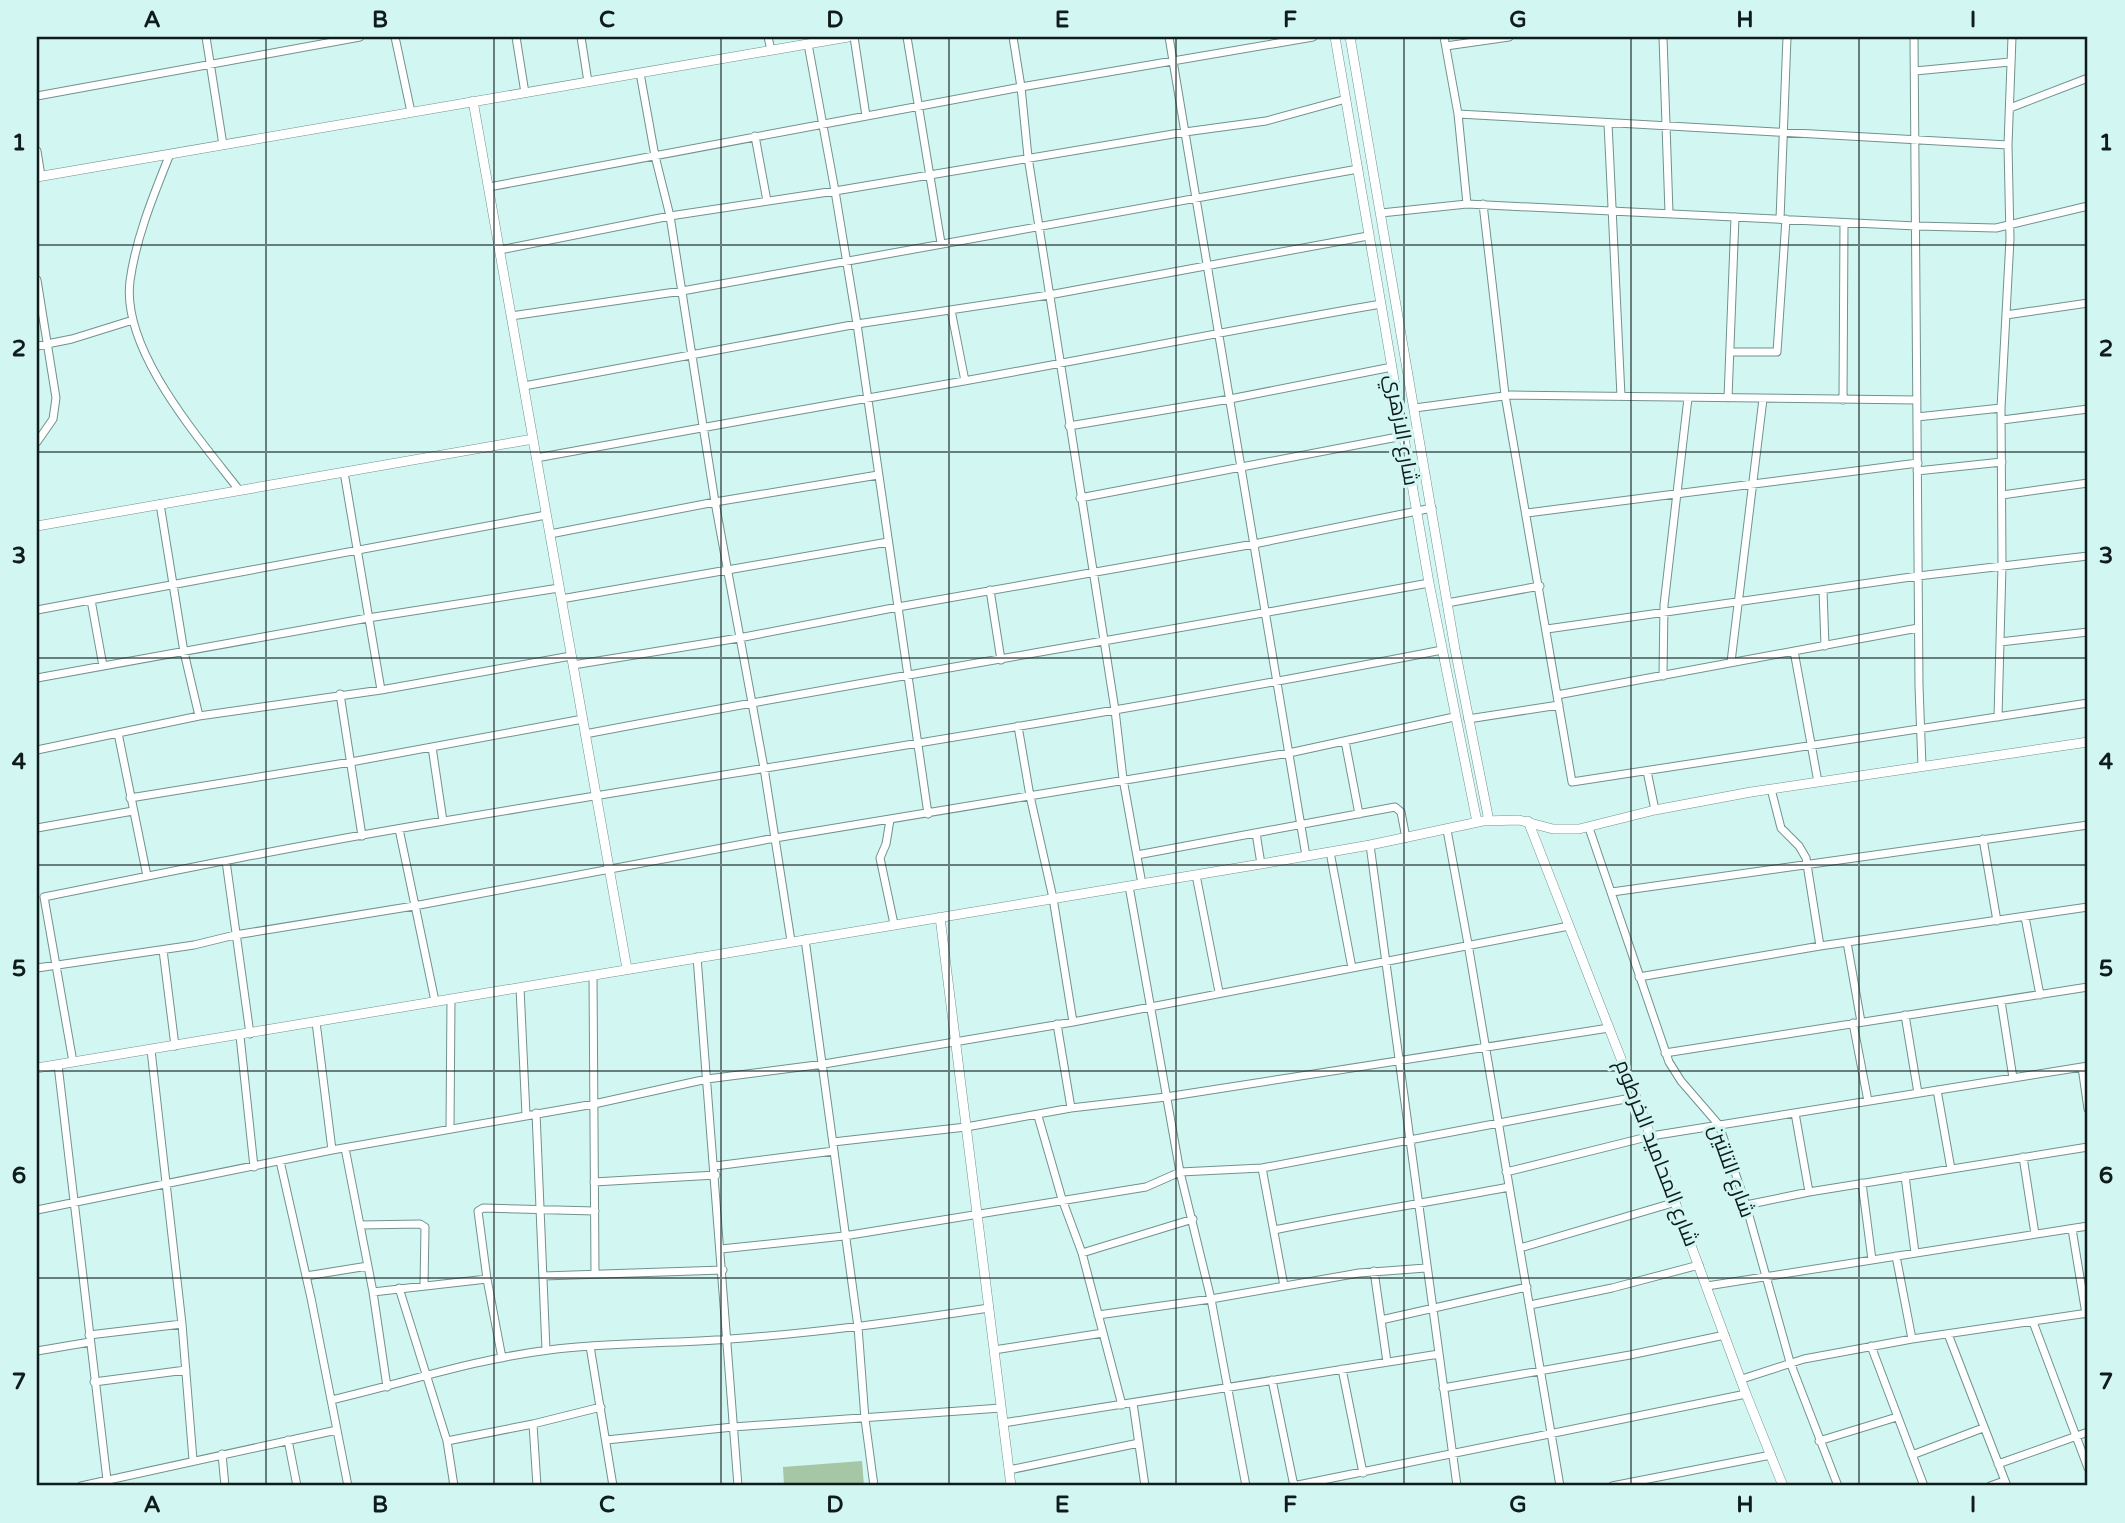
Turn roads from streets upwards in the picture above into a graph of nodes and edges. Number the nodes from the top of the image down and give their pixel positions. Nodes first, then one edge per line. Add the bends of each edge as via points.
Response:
1 (206, 37) edge
2 (360, 37) edge
3 (396, 37) edge
4 (516, 37) edge
5 (581, 37) edge
6 (768, 37) edge
7 (848, 37) edge
8 (854, 37) edge
9 (907, 37) edge
10 (1013, 37) edge
11 (1170, 37) edge
12 (1313, 37) edge
13 (1335, 37) edge
14 (1350, 37) edge
15 (1444, 37) edge
16 (1509, 37) edge
17 (1662, 37) edge
18 (1787, 37) edge
19 (1914, 37) edge
20 (2012, 37) edge
21 (808, 44) junction
22 (1446, 46) junction
23 (771, 50) junction
24 (210, 62) junction
25 (1174, 62) junction
26 (2010, 62) junction
27 (1915, 71) junction
28 (640, 73) junction
29 (2088, 79) edge
30 (588, 82) junction
31 (1021, 87) junction
32 (525, 93) junction
33 (37, 96) edge
34 (1346, 99) junction
35 (474, 101) junction
36 (918, 106) junction
37 (2010, 108) junction
38 (411, 112) junction
39 (1458, 114) junction
40 (866, 116) junction
41 (1608, 123) junction
42 (822, 124) junction
43 (1667, 127) junction
44 (1185, 132) junction
45 (1784, 133) junction
46 (755, 136) junction
47 (1915, 141) junction
48 (223, 145) junction
49 (2008, 145) junction
50 (37, 151) edge
51 (170, 154) junction
52 (655, 156) junction
53 (1028, 157) junction
54 (1358, 169) junction
55 (931, 174) junction
56 (39, 176) edge
57 (489, 187) junction
58 (835, 191) junction
59 (1196, 197) junction
60 (767, 201) junction
61 (1467, 204) junction
62 (1483, 204) junction
63 (2088, 206) edge
64 (1613, 211) junction
65 (1381, 213) junction
66 (1669, 213) junction
67 (670, 216) junction
68 (1735, 217) junction
69 (1783, 219) junction
70 (1844, 222) junction
71 (1038, 226) junction
72 (1916, 226) junction
73 (2010, 226) junction
74 (1368, 236) junction
75 (942, 243) junction
76 (500, 250) junction
77 (846, 260) junction
78 (1208, 267) junction
79 (37, 280) edge
80 (682, 291) junction
81 (1049, 295) junction
82 (2088, 303) edge
83 (1381, 304) junction
84 (951, 310) junction
85 (2006, 315) junction
86 (512, 316) junction
87 (133, 320) junction
88 (857, 324) junction
89 (1219, 331) junction
90 (47, 344) junction
91 (37, 346) edge
92 (1730, 352) junction
93 (692, 354) junction
94 (1060, 362) junction
95 (1392, 367) junction
96 (965, 381) junction
97 (524, 386) junction
98 (1505, 395) junction
99 (1621, 396) junction
100 (866, 398) junction
101 (1688, 398) junction
102 (1728, 398) junction
103 (1230, 399) junction
104 (1763, 399) junction
105 (1843, 400) junction
106 (1917, 400) junction
107 (1415, 408) junction
108 (2001, 408) junction
109 (2088, 409) edge
110 (1917, 417) junction
111 (2002, 420) junction
112 (704, 426) junction
113 (1069, 426) junction
114 (1403, 436) junction
115 (533, 439) junction
116 (37, 442) edge
117 (536, 458) junction
118 (2002, 462) junction
119 (1917, 467) junction
120 (1241, 468) junction
121 (344, 472) junction
122 (878, 475) junction
123 (2088, 483) edge
124 (1753, 485) junction
125 (239, 491) junction
126 (1678, 494) junction
127 (2002, 495) junction
128 (1080, 498) junction
129 (716, 502) junction
130 (160, 504) junction
131 (1432, 508) junction
132 (1416, 510) junction
133 (1527, 513) junction
134 (546, 515) junction
135 (37, 526) edge
136 (550, 534) junction
137 (888, 542) junction
138 (1254, 544) junction
139 (356, 551) junction
140 (2088, 556) edge
141 (2002, 566) junction
142 (727, 571) junction
143 (1093, 572) junction
144 (1918, 576) junction
145 (1429, 583) junction
146 (172, 585) junction
147 (1540, 586) junction
148 (559, 588) junction
149 (990, 590) junction
150 (1823, 590) junction
151 (561, 599) junction
152 (91, 600) junction
153 (1738, 602) junction
154 (1447, 603) junction
155 (898, 607) junction
156 (37, 610) edge
157 (1663, 612) junction
158 (1266, 613) junction
159 (368, 618) junction
160 (1918, 628) junction
161 (1547, 629) junction
162 (2088, 632) edge
163 (739, 638) junction
164 (2000, 642) junction
165 (1103, 643) junction
166 (1825, 646) junction
167 (1442, 650) junction
168 (1794, 651) junction
169 (184, 652) junction
170 (1001, 660) junction
171 (572, 661) junction
172 (1731, 662) junction
173 (103, 666) junction
174 (908, 676) junction
175 (1663, 676) junction
176 (37, 678) edge
177 (1277, 682) junction
178 (381, 690) junction
179 (340, 694) junction
180 (1558, 695) junction
181 (752, 702) junction
182 (2088, 703) edge
183 (1559, 705) junction
184 (1115, 710) junction
185 (199, 716) junction
186 (1454, 717) junction
187 (1998, 717) junction
188 (583, 719) junction
189 (1468, 719) junction
190 (1018, 726) junction
191 (1921, 730) junction
192 (118, 733) junction
193 (585, 734) junction
194 (1345, 741) junction
195 (919, 742) junction
196 (2088, 742) edge
197 (1811, 746) junction
198 (432, 747) junction
199 (37, 750) edge
200 (1289, 753) junction
201 (351, 762) junction
202 (1922, 766) junction
203 (764, 768) junction
204 (1647, 771) junction
205 (1124, 779) junction
206 (1818, 782) junction
207 (1771, 789) junction
208 (1030, 796) junction
209 (130, 797) junction
210 (596, 797) junction
211 (1655, 810) junction
212 (133, 811) junction
213 (928, 814) junction
214 (1359, 814) junction
215 (890, 820) junction
216 (443, 821) junction
217 (1489, 821) junction
218 (1528, 821) junction
219 (1477, 822) junction
220 (1301, 825) junction
221 (2088, 825) edge
222 (37, 828) edge
223 (1589, 828) junction
224 (399, 829) junction
225 (1447, 830) junction
226 (1256, 833) junction
227 (362, 836) junction
228 (775, 838) junction
229 (1406, 838) junction
230 (1983, 839) junction
231 (1370, 845) junction
232 (1330, 852) junction
233 (1137, 855) junction
234 (1306, 856) junction
235 (226, 861) junction
236 (1807, 863) junction
237 (1261, 864) junction
238 (609, 868) junction
239 (1196, 875) junction
240 (147, 876) junction
241 (1142, 884) junction
242 (1129, 886) junction
243 (1612, 892) junction
244 (40, 897) edge
245 (1053, 898) junction
246 (414, 906) junction
247 (2088, 907) edge
248 (940, 917) junction
249 (2025, 917) junction
250 (1997, 921) junction
251 (894, 924) junction
252 (1569, 926) junction
253 (235, 935) junction
254 (805, 939) junction
255 (791, 941) junction
256 (1847, 942) junction
257 (1468, 944) junction
258 (1820, 946) junction
259 (163, 950) junction
260 (697, 957) junction
261 (1387, 960) junction
262 (55, 965) junction
263 (37, 968) edge
264 (1352, 968) junction
265 (626, 969) junction
266 (593, 976) junction
267 (1639, 977) junction
268 (520, 988) junction
269 (2088, 988) edge
270 (1219, 992) junction
271 (2040, 995) junction
272 (450, 999) junction
273 (435, 1001) junction
274 (2001, 1001) junction
275 (1150, 1007) junction
276 (1905, 1015) junction
277 (316, 1022) junction
278 (1073, 1022) junction
279 (1857, 1022) junction
280 (1057, 1024) junction
281 (1609, 1028) junction
282 (250, 1034) junction
283 (240, 1036) junction
284 (956, 1042) junction
285 (175, 1046) junction
286 (1486, 1048) junction
287 (152, 1050) junction
288 (1665, 1053) junction
289 (73, 1062) junction
290 (1400, 1062) junction
291 (824, 1064) junction
292 (58, 1065) junction
293 (2085, 1067) edge
294 (37, 1068) edge
295 (2013, 1078) junction
296 (707, 1079) junction
297 (1937, 1090) junction
298 (1918, 1093) junction
299 (1166, 1097) junction
300 (1636, 1097) junction
301 (1868, 1101) junction
302 (594, 1104) junction
303 (1071, 1108) junction
304 (2088, 1109) edge
305 (536, 1113) junction
306 (1796, 1113) junction
307 (526, 1115) junction
308 (1038, 1116) junction
309 (1498, 1123) junction
310 (1719, 1125) junction
311 (966, 1127) junction
312 (450, 1129) junction
313 (1651, 1136) junction
314 (1410, 1140) junction
315 (833, 1142) junction
316 (2088, 1147) edge
317 (345, 1148) junction
318 (332, 1150) junction
319 (834, 1151) junction
320 (2023, 1157) junction
321 (280, 1161) junction
322 (715, 1166) junction
323 (254, 1167) junction
324 (1262, 1168) junction
325 (1951, 1169) junction
326 (1180, 1172) junction
327 (1506, 1172) junction
328 (716, 1175) junction
329 (1905, 1177) junction
330 (594, 1182) junction
331 (168, 1183) junction
332 (1862, 1183) junction
333 (1509, 1187) junction
334 (1809, 1192) junction
335 (1062, 1199) junction
336 (1676, 1202) junction
337 (74, 1203) junction
338 (1417, 1204) junction
339 (1746, 1205) junction
340 (37, 1210) edge
341 (541, 1211) junction
342 (594, 1211) junction
343 (977, 1213) junction
344 (1193, 1219) junction
345 (360, 1225) junction
346 (2088, 1226) edge
347 (2072, 1229) junction
348 (1274, 1230) junction
349 (2035, 1234) junction
350 (844, 1236) junction
351 (1520, 1248) junction
352 (721, 1250) junction
353 (1082, 1253) junction
354 (1916, 1253) junction
355 (1896, 1256) junction
356 (1872, 1260) junction
357 (1699, 1265) junction
358 (368, 1266) junction
359 (1426, 1268) junction
360 (723, 1270) junction
361 (1374, 1271) junction
362 (595, 1273) junction
363 (306, 1276) junction
364 (543, 1276) junction
365 (1765, 1278) junction
366 (487, 1279) junction
367 (424, 1286) junction
368 (1284, 1286) junction
369 (1707, 1286) junction
370 (1527, 1287) junction
371 (399, 1288) junction
372 (373, 1292) junction
373 (1211, 1299) junction
374 (1530, 1305) junction
375 (989, 1308) junction
376 (1432, 1310) junction
377 (2087, 1313) edge
378 (1098, 1315) junction
379 (1381, 1320) junction
380 (2033, 1322) junction
381 (182, 1324) junction
382 (858, 1327) junction
383 (1103, 1334) junction
384 (1948, 1334) junction
385 (1725, 1335) junction
386 (90, 1339) junction
387 (729, 1339) junction
388 (1912, 1339) junction
389 (590, 1346) junction
390 (1871, 1346) junction
391 (546, 1350) junction
392 (994, 1350) junction
393 (37, 1351) edge
394 (1439, 1354) junction
395 (502, 1358) junction
396 (1387, 1362) junction
397 (1790, 1362) junction
398 (1342, 1369) junction
399 (186, 1370) junction
400 (1540, 1370) junction
401 (427, 1375) junction
402 (1742, 1379) junction
403 (1272, 1380) junction
404 (94, 1382) junction
405 (387, 1387) junction
406 (1227, 1387) junction
407 (1443, 1388) junction
408 (1746, 1394) junction
409 (331, 1399) junction
410 (1133, 1403) junction
411 (1122, 1405) junction
412 (601, 1407) junction
413 (1001, 1408) junction
414 (1898, 1417) junction
415 (865, 1419) junction
416 (1003, 1423) junction
417 (533, 1424) junction
418 (733, 1427) junction
419 (1983, 1428) junction
420 (337, 1430) junction
421 (1550, 1432) junction
422 (2088, 1432) edge
423 (2076, 1436) junction
424 (288, 1440) junction
425 (606, 1440) junction
426 (447, 1441) junction
427 (1819, 1441) junction
428 (1139, 1443) junction
429 (222, 1454) junction
430 (1452, 1454) junction
431 (1771, 1455) junction
432 (1912, 1455) junction
433 (193, 1461) junction
434 (1997, 1464) junction
435 (2088, 1468) edge
436 (1009, 1470) junction
437 (1363, 1473) junction
438 (127, 1477) junction
439 (107, 1480) junction
440 (2005, 1484) edge
441 (81, 1486) edge
442 (129, 1486) edge
443 (225, 1486) edge
444 (297, 1486) edge
445 (348, 1486) edge
446 (454, 1486) edge
447 (537, 1486) edge
448 (612, 1486) edge
449 (738, 1486) edge
450 (874, 1486) edge
451 (1011, 1486) edge
452 (1145, 1486) edge
453 (1246, 1486) edge
454 (1293, 1486) edge
455 (1457, 1486) edge
456 (1560, 1486) edge
457 (1612, 1486) edge
458 (1783, 1486) edge
459 (1838, 1486) edge
460 (1924, 1486) edge
461 (1990, 1486) edge

1 - 24 street
2 - 24 street
3 - 38 street
4 - 32 street
5 - 30 street
6 - 23 street
7 - 21 street
8 - 40 street
9 - 36 street
10 - 31 street
11 - 25 street
12 - 25 street
13 - 34 street, شارع الازهري
14 - 65 street, شارع الازهري
15 - 22 street
16 - 22 street
17 - 43 street
18 - 45 street
19 - 27 street
20 - 26 street
21 - 23 street
21 - 42 street
22 - 39 street
23 - 28 street
24 - 33 street
24 - 48 street
25 - 31 street
25 - 44 street
26 - 27 street
26 - 37 street
27 - 47 street
28 - 30 street
28 - 52 street
29 - 37 street
30 - 32 street
31 - 36 street
31 - 53 street
32 - 35 street
34 - 44 street via 1266,121
34 - 54 street, شارع الازهري
35 - 38 street
35 - 57 street
36 - 40 street
36 - 55 street
37 - 49 street
38 - 48 street
39 - 41 street
39 - 61 street
40 - 42 street
41 - 43 street
41 - 64 street
42 - 46 street
42 - 58 street
43 - 45 street
43 - 66 street
44 - 53 street
44 - 59 street
45 - 47 street
45 - 69 street
46 - 52 street
46 - 60 street
47 - 49 street
47 - 72 street
48 - 51 street
49 - 73 street
50 - 56 street
51 - 56 street
51 - 87 street via 135,257 130,282
52 - 57 street
52 - 67 street
53 - 55 street
53 - 71 street
54 - 59 street
54 - 74 street, شارع الازهري
55 - 58 street
55 - 75 street
57 - 76 street
58 - 60 street
58 - 77 street
59 - 71 street
59 - 78 street
60 - 67 street
61 - 62 street
61 - 65 street
62 - 64 street
62 - 98 street
63 - 73 street
64 - 66 street
64 - 99 street
65 - 107 street, شارع الازهري
66 - 68 street
67 - 76 street
67 - 80 street
68 - 69 street
68 - 92 street
69 - 70 street
69 - 92 street via 1777,352
70 - 72 street
70 - 105 street
71 - 75 street
71 - 81 street
72 - 73 street
72 - 106 street
73 - 85 street
74 - 78 street
74 - 83 street, شارع الازهري
75 - 77 street
76 - 86 street
77 - 80 street
77 - 88 street
78 - 81 street
78 - 89 street
79 - 90 street
80 - 86 street
80 - 93 street
81 - 84 street
81 - 94 street
82 - 85 street
83 - 89 street
83 - 95 street, شارع الازهري
84 - 88 street
84 - 96 street
85 - 108 street
86 - 97 street
87 - 90 street
87 - 125 street via 155,372
88 - 93 street
88 - 100 street
89 - 94 street
89 - 103 street
90 - 91 street
90 - 116 street via 55,409
92 - 102 street
93 - 97 street
93 - 112 street
94 - 96 street
94 - 113 street
95 - 103 street
95 - 114 street, شارع الازهري
96 - 100 street
97 - 115 street
98 - 99 street
98 - 107 street
98 - 133 street
99 - 101 street
100 - 112 street
100 - 122 street
101 - 102 street
101 - 126 street
102 - 104 street
103 - 113 street
103 - 120 street
104 - 105 street
104 - 124 street
105 - 106 street
106 - 110 street
107 - 131 street, شارع الازهري
108 - 110 street
108 - 111 street
109 - 111 street
110 - 119 street
111 - 118 street
112 - 117 street
112 - 129 street
113 - 128 street
114 - 120 street
114 - 132 street, شارع الازهري
115 - 117 street
115 - 121 street
117 - 134 street
118 - 119 street
118 - 127 street
119 - 124 street
119 - 144 street
120 - 128 street
120 - 138 street
121 - 125 street
121 - 139 street
122 - 129 street
122 - 137 street
123 - 127 street
124 - 126 street
124 - 153 street
125 - 130 street
126 - 133 street
126 - 157 street
127 - 141 street
128 - 143 street
129 - 136 street
129 - 142 street
130 - 135 street
130 - 146 street
131 - 132 street
131 - 154 street, شارع الازهري
132 - 138 street
132 - 145 street, شارع الازهري
133 - 147 street
134 - 136 street
134 - 139 street
136 - 148 street
137 - 142 street
137 - 155 street
138 - 143 street
138 - 158 street
139 - 146 street
139 - 159 street
140 - 141 street
141 - 144 street
141 - 164 street
142 - 151 street
142 - 163 street
143 - 149 street
143 - 165 street
144 - 150 street
144 - 160 street
145 - 158 street
145 - 167 street, شارع الازهري
146 - 152 street
146 - 169 street
147 - 154 street
147 - 161 street
148 - 151 street
148 - 159 street
149 - 155 street
149 - 170 street
150 - 153 street
150 - 166 street
151 - 171 street
152 - 156 street
152 - 173 street
153 - 157 street
153 - 172 street
154 - 189 street, شارع الازهري
155 - 163 street
155 - 174 street
157 - 161 street
157 - 175 street
158 - 165 street
158 - 177 street
159 - 169 street
159 - 178 street
160 - 166 street
160 - 191 street
161 - 180 street
162 - 164 street
163 - 171 street
163 - 181 street
164 - 187 street
165 - 170 street
165 - 184 street
166 - 168 street
167 - 177 street
167 - 186 street, شارع الازهري
168 - 172 street
168 - 197 street
169 - 173 street
169 - 185 street
170 - 174 street
171 - 178 street
171 - 188 street
172 - 175 street
173 - 176 street
174 - 181 street
174 - 195 street
175 - 180 street
177 - 184 street
177 - 200 street
178 - 179 street
179 - 185 street
179 - 201 street
180 - 183 street
181 - 193 street
181 - 203 street
182 - 187 street
183 - 189 street
183 - 204 street via 1572,782
184 - 190 street
184 - 205 street
185 - 192 street
186 - 194 street
186 - 219 street, شارع الازهري
187 - 191 street
188 - 193 street
188 - 198 street
189 - 217 street, شارع الازهري
190 - 195 street
190 - 208 street
191 - 197 street
191 - 202 street
192 - 199 street
192 - 209 street
193 - 210 street
194 - 200 street
194 - 214 street
195 - 203 street
195 - 213 street
196 - 202 street
197 - 204 street
197 - 206 street
198 - 201 street
198 - 216 street
200 - 205 street
200 - 220 street
201 - 209 street
201 - 227 street
202 - 206 street
203 - 210 street
203 - 228 street
204 - 211 street
205 - 208 street
205 - 233 street
206 - 207 street
207 - 211 street
207 - 236 street via 1781,828
208 - 213 street
208 - 245 street
209 - 212 street
210 - 216 street
210 - 238 street
211 - 223 street
212 - 222 street
212 - 240 street
213 - 215 street
214 - 220 street
214 - 229 street via 1397,808
215 - 228 street
215 - 251 street via 880,858
216 - 224 street
217 - 218 street
217 - 219 street
218 - 223 street via 1558,830
218 - 252 street, شارع المحاميد الخرطوم
219 - 225 street
220 - 226 street
220 - 234 street
221 - 230 street
223 - 243 street, شارع التلتين
224 - 227 street
224 - 246 street
225 - 229 street
225 - 257 street
226 - 233 street
226 - 237 street
227 - 235 street
228 - 238 street
228 - 255 street
229 - 231 street
230 - 236 street
230 - 250 street
231 - 232 street
231 - 261 street
232 - 234 street
232 - 264 street
233 - 241 street
234 - 237 street
235 - 240 street
235 - 253 street
236 - 243 street
236 - 258 street
237 - 239 street
238 - 246 street
238 - 265 street
239 - 241 street
239 - 270 street
240 - 244 street
241 - 242 street
242 - 245 street
242 - 275 street
243 - 267 street, شارع التلتين
244 - 262 street
245 - 248 street
245 - 278 street
246 - 253 street
246 - 273 street
247 - 249 street
248 - 251 street
248 - 284 street
249 - 250 street
249 - 271 street
250 - 256 street
251 - 254 street
252 - 257 street
252 - 281 street, شارع المحاميد الخرطوم
253 - 259 street
253 - 282 street
254 - 255 street
254 - 291 street
255 - 260 street
256 - 258 street
256 - 279 street
257 - 261 street
257 - 286 street
258 - 267 street
259 - 262 street
259 - 285 street
260 - 265 street
260 - 296 street
261 - 264 street
261 - 290 street
262 - 263 street
262 - 289 street
264 - 270 street
265 - 266 street
266 - 268 street
266 - 302 street
267 - 288 street, شارع التلتين
268 - 272 street
268 - 307 street
269 - 271 street
270 - 275 street
271 - 274 street
272 - 273 street
272 - 312 street
273 - 277 street
274 - 276 street
274 - 295 street
275 - 278 street
275 - 299 street
276 - 279 street
276 - 298 street
277 - 282 street
277 - 318 street
278 - 280 street
279 - 288 street
279 - 301 street
280 - 284 street
280 - 303 street
281 - 286 street
281 - 300 street, شارع المحاميد الخرطوم
282 - 283 street
283 - 285 street
283 - 323 street
284 - 291 street
284 - 311 street
285 - 287 street
286 - 290 street
286 - 309 street
287 - 289 street
287 - 331 street
288 - 310 street, شارع التلتين via 1681,1081
289 - 292 street
290 - 299 street
290 - 314 street
291 - 296 street
291 - 315 street
292 - 294 street
292 - 337 street
293 - 295 street
293 - 304 street
295 - 297 street
296 - 302 street
296 - 322 street
297 - 298 street
297 - 325 street
298 - 301 street
299 - 303 street
299 - 326 street
300 - 309 street
300 - 313 street, شارع المحاميد الخرطوم
301 - 306 street
302 - 305 street
302 - 330 street
303 - 308 street
305 - 307 street
305 - 341 street
306 - 310 street
306 - 334 street
307 - 312 street
308 - 311 street
308 - 335 street
309 - 314 street
309 - 327 street
310 - 313 street
310 - 339 street, شارع التلتين
311 - 315 street
311 - 343 street
312 - 317 street
313 - 327 street
313 - 336 street, شارع المحاميد الخرطوم
314 - 324 street
314 - 338 street
315 - 319 street
316 - 320 street
317 - 318 street
317 - 345 street
318 - 321 street
319 - 322 street
319 - 350 street
320 - 325 street
320 - 349 street
321 - 323 street
321 - 363 street
322 - 328 street
323 - 331 street
324 - 326 street
324 - 348 street
325 - 329 street
326 - 335 street via 1146,1187
326 - 344 street
327 - 333 street
328 - 330 street
328 - 352 street
329 - 332 street
329 - 354 street
330 - 342 street
331 - 337 street
331 - 381 street
332 - 334 street
332 - 356 street
333 - 338 street
333 - 351 street
334 - 339 street
335 - 343 street
335 - 353 street
336 - 351 street
336 - 357 street, شارع المحاميد الخرطوم
337 - 340 street
337 - 386 street
338 - 348 street
338 - 359 street
339 - 365 street, شارع التلتين
341 - 342 street
341 - 364 street
341 - 366 street via 478,1211
342 - 362 street
343 - 350 street
343 - 375 street
344 - 353 street
344 - 373 street
345 - 358 street
345 - 367 street via 425,1227
346 - 347 street
347 - 349 street
347 - 377 street
348 - 368 street
349 - 354 street
350 - 352 street
350 - 382 street
351 - 370 street
352 - 360 street
353 - 378 street
354 - 355 street
355 - 356 street
355 - 388 street
356 - 365 street
357 - 369 street, شارع المحاميد الخرطوم
357 - 374 street
358 - 363 street
358 - 372 street
359 - 361 street
359 - 376 street
360 - 362 street
360 - 387 street
361 - 368 street
361 - 379 street
362 - 364 street
363 - 409 street
364 - 391 street
365 - 369 street
365 - 397 street, شارع التلتين
366 - 367 street
366 - 395 street
367 - 371 street
368 - 373 street
369 - 385 street, شارع المحاميد الخرطوم
370 - 374 street
370 - 376 street
371 - 372 street
371 - 401 street
372 - 405 street
373 - 378 street
373 - 406 street
374 - 400 street
375 - 382 street
375 - 392 street
376 - 379 street
376 - 394 street
377 - 380 street
378 - 383 street
379 - 396 street
380 - 384 street
380 - 423 street
381 - 386 street
381 - 399 street
382 - 387 street
382 - 415 street
383 - 392 street
383 - 411 street
384 - 388 street
384 - 419 street
385 - 400 street
385 - 402 street, شارع المحاميد الخرطوم
386 - 393 street
386 - 404 street
387 - 389 street
387 - 418 street
388 - 390 street
389 - 391 street
389 - 412 street
390 - 397 street
390 - 414 street
391 - 395 street
392 - 413 street
394 - 396 street
394 - 407 street
395 - 401 street
396 - 398 street
397 - 402 street
397 - 427 street, شارع التلتين
398 - 403 street
398 - 437 street
399 - 404 street
399 - 433 street
400 - 407 street
400 - 421 street
401 - 405 street
401 - 426 street
402 - 408 street, شارع المحاميد الخرطوم
403 - 406 street
403 - 454 street
404 - 439 street
405 - 409 street
406 - 410 street
406 - 453 street
407 - 430 street
408 - 421 street
408 - 431 street, شارع المحاميد الخرطوم
409 - 420 street
410 - 411 street
410 - 428 street
411 - 416 street
412 - 417 street
412 - 425 street
413 - 415 street
413 - 416 street
414 - 427 street
414 - 432 street
415 - 418 street
415 - 450 street
416 - 436 street
417 - 426 street
417 - 447 street
418 - 425 street
418 - 449 street
419 - 432 street
419 - 434 street
420 - 424 street
420 - 445 street
421 - 430 street
421 - 456 street
422 - 423 street
423 - 434 street
423 - 435 street
424 - 429 street
424 - 444 street
425 - 448 street
426 - 446 street
427 - 459 street, شارع التلتين
428 - 436 street
428 - 452 street
429 - 433 street
429 - 443 street
430 - 437 street
430 - 455 street
431 - 457 street
431 - 458 street, شارع المحاميد الخرطوم
432 - 460 street
433 - 438 street
434 - 440 street
436 - 451 street
437 - 454 street
438 - 439 street
438 - 442 street
439 - 441 street
440 - 461 street

